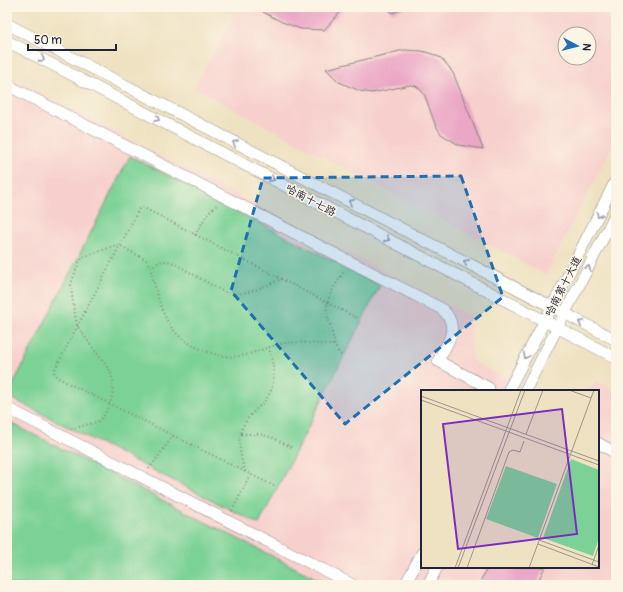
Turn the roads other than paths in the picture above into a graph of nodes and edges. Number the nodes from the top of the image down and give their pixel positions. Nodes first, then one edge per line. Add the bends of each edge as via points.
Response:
1 (7, 24) edge
2 (7, 41) edge
3 (7, 85) edge
4 (616, 180) edge
5 (616, 213) edge
6 (552, 307) junction
7 (564, 314) junction
8 (545, 321) junction
9 (557, 328) junction
10 (616, 340) edge
11 (616, 358) edge
12 (489, 388) dead end
13 (509, 390) edge
14 (526, 390) edge
15 (7, 408) edge
16 (599, 444) edge
17 (616, 453) edge
18 (421, 555) edge
19 (436, 568) edge
20 (354, 585) edge
21 (405, 585) edge
22 (428, 585) edge

6 -> 1 street, 哈南十七路
2 -> 8 street, 哈南十七路
3 - 12 street via 442,309 448,315 453,330 438,361
4 -> 6 street, 哈南第十大道
7 -> 5 street, 哈南第十大道
6 - 7 street, 哈南十七路
6 - 8 street, 哈南第十大道
7 - 9 street, 哈南第十大道
10 -> 7 street, 哈南十七路
8 - 9 street, 哈南十七路
8 -> 13 street, 哈南第十大道
9 - 11 street, 哈南十七路
9 - 14 street, 哈南第十大道
15 - 20 street
16 - 17 street
18 - 21 street
19 - 22 street

